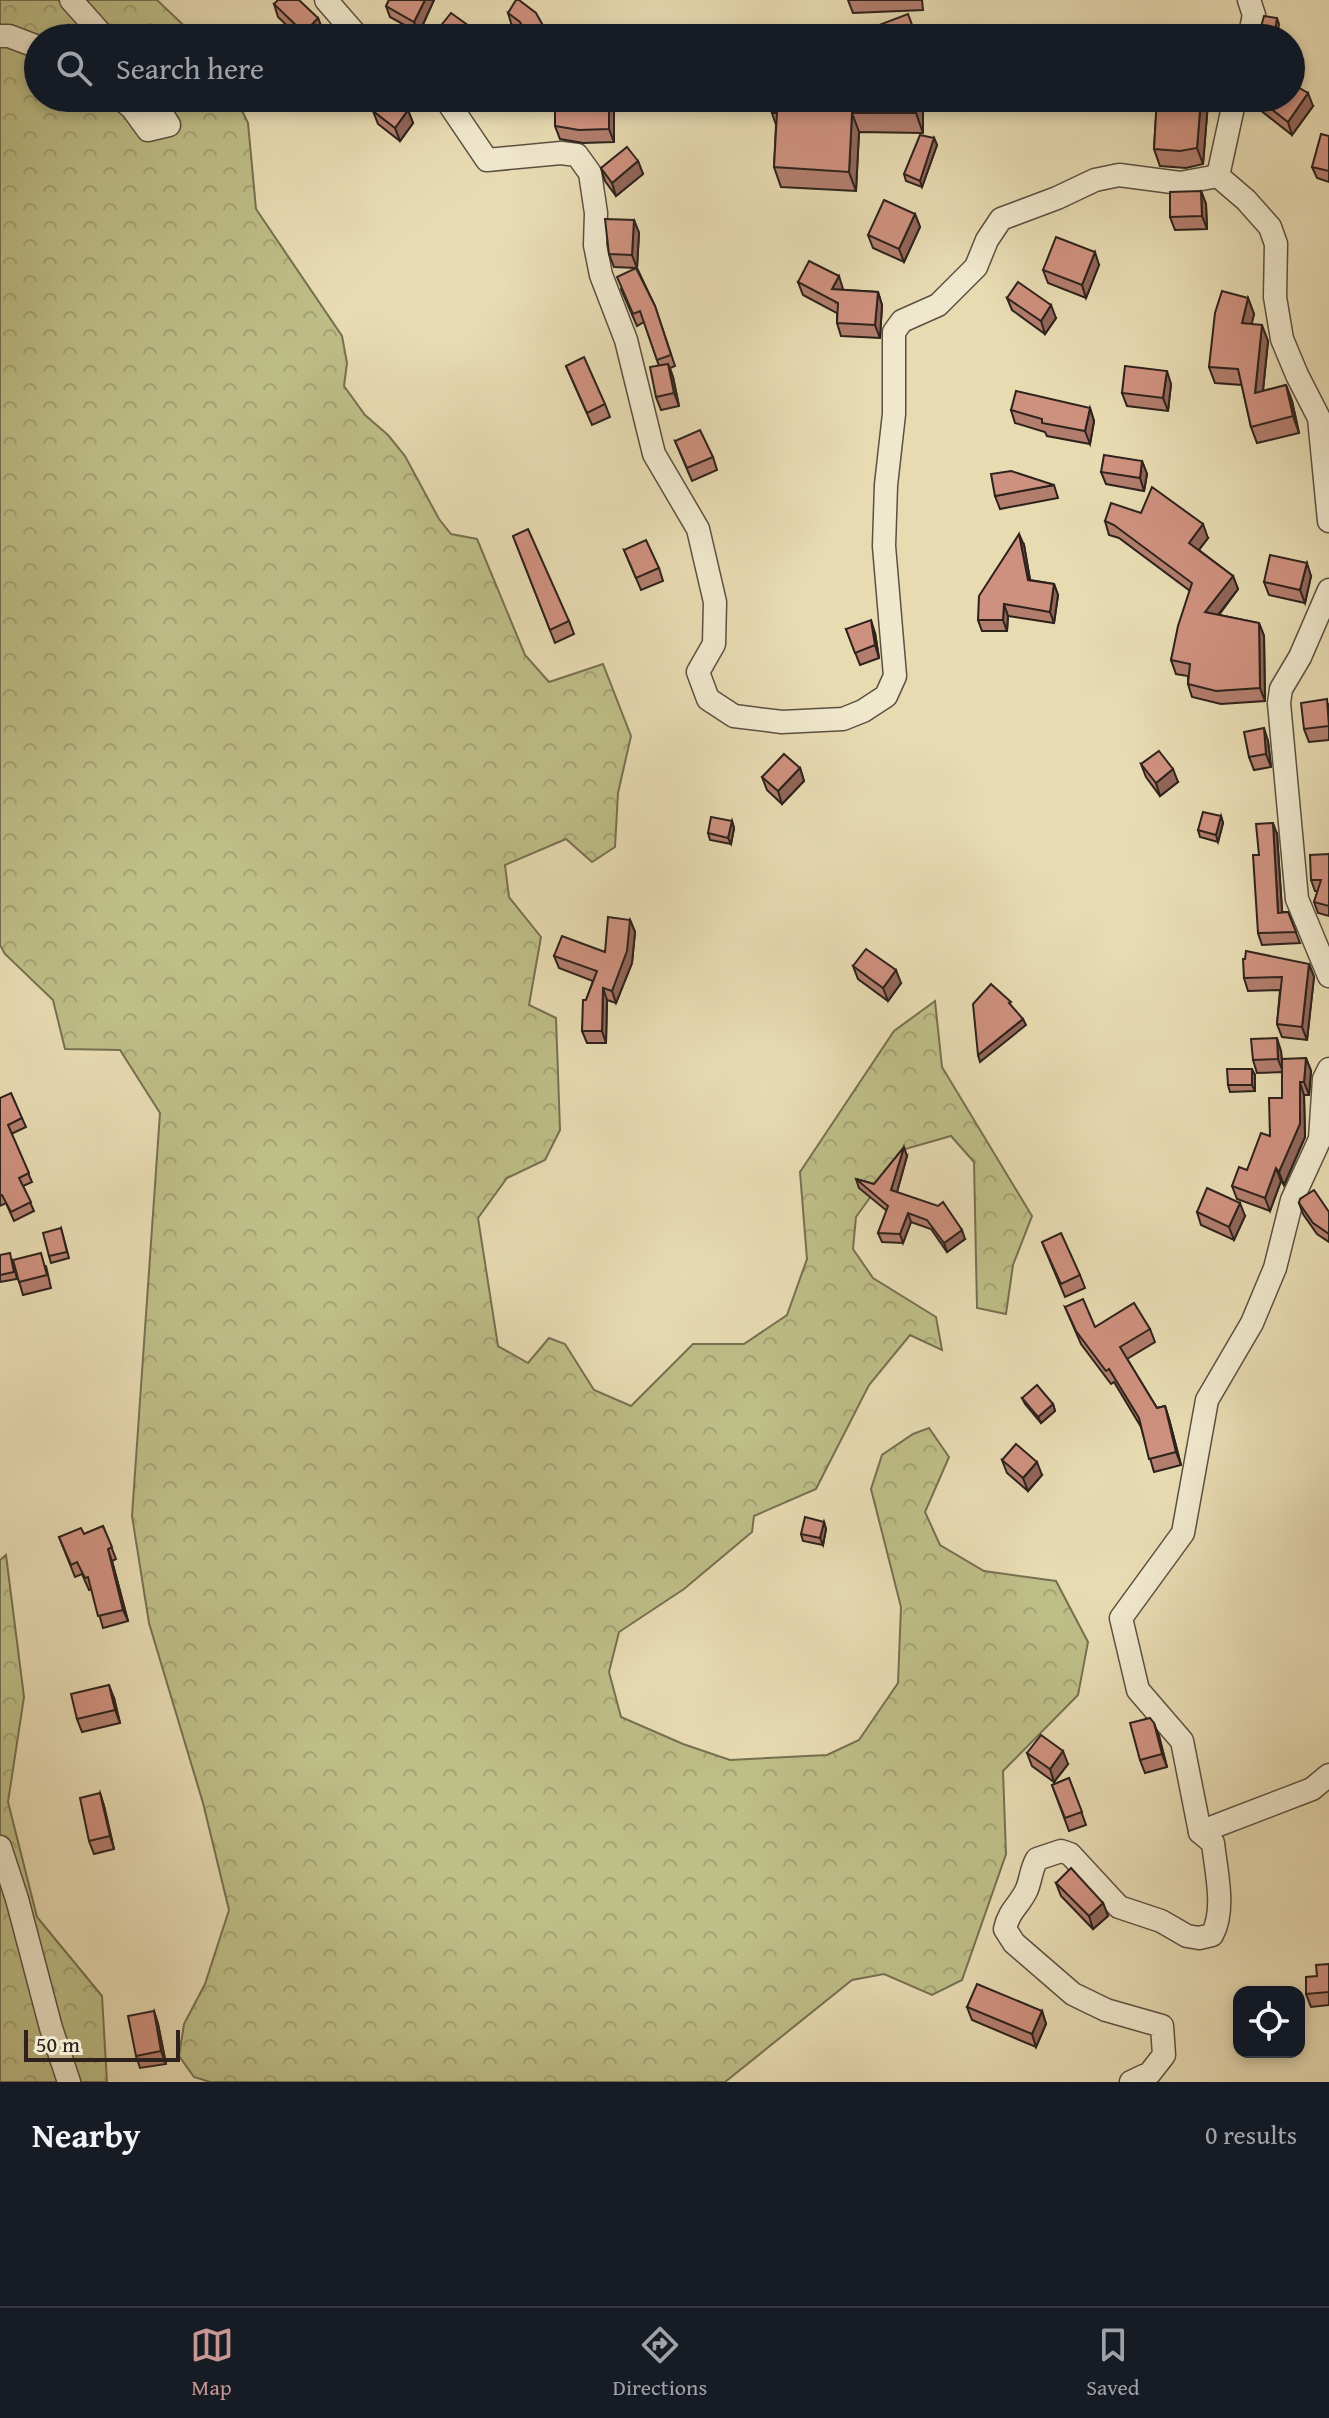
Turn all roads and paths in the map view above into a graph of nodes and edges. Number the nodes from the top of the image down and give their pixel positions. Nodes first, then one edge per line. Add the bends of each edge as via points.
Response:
1 (71, 0) edge
2 (326, 0) edge
3 (1249, 0) edge
4 (92, 24) edge
5 (347, 24) edge
6 (1252, 24) edge
7 (0, 36) edge
8 (24, 42) edge
9 (135, 112) edge
10 (161, 112) edge
11 (454, 112) edge
12 (1232, 112) edge
13 (1218, 176) junction
14 (1329, 521) edge
15 (1329, 590) edge
16 (1329, 976) edge
17 (1329, 1069) edge
18 (1329, 1775) edge
19 (1200, 1832) junction
20 (0, 1847) edge
21 (69, 2082) edge
22 (1131, 2082) edge

1 - 4 street
2 - 5 street
3 - 6 street
7 - 8 street
9 - 10 street via 148,130 169,125
11 - 13 street via 487,160 577,155 590,173 601,275 626,340 654,454 698,529 715,602 714,644 698,672 708,699 734,716 782,722 843,719 863,711 886,696 895,676 884,546 894,332 902,321 938,305 976,267 1001,219 1119,175 1180,183
12 - 13 street
13 - 14 street via 1270,227 1276,244 1275,297 1282,339 1319,418
15 - 16 street via 1279,703 1297,899
17 - 19 street via 1320,1139 1292,1200 1275,1268 1252,1323 1207,1400 1183,1533 1121,1618 1138,1690 1182,1741
18 - 19 street via 1312,1789
19 - 22 street via 1213,1843 1218,1924 1212,1935 1187,1936 1119,1907 1070,1854 1061,1851 1037,1859 1026,1890 1008,1915 1005,1929 1014,1943 1073,1994 1162,2026 1164,2055 1150,2073
20 - 21 street

